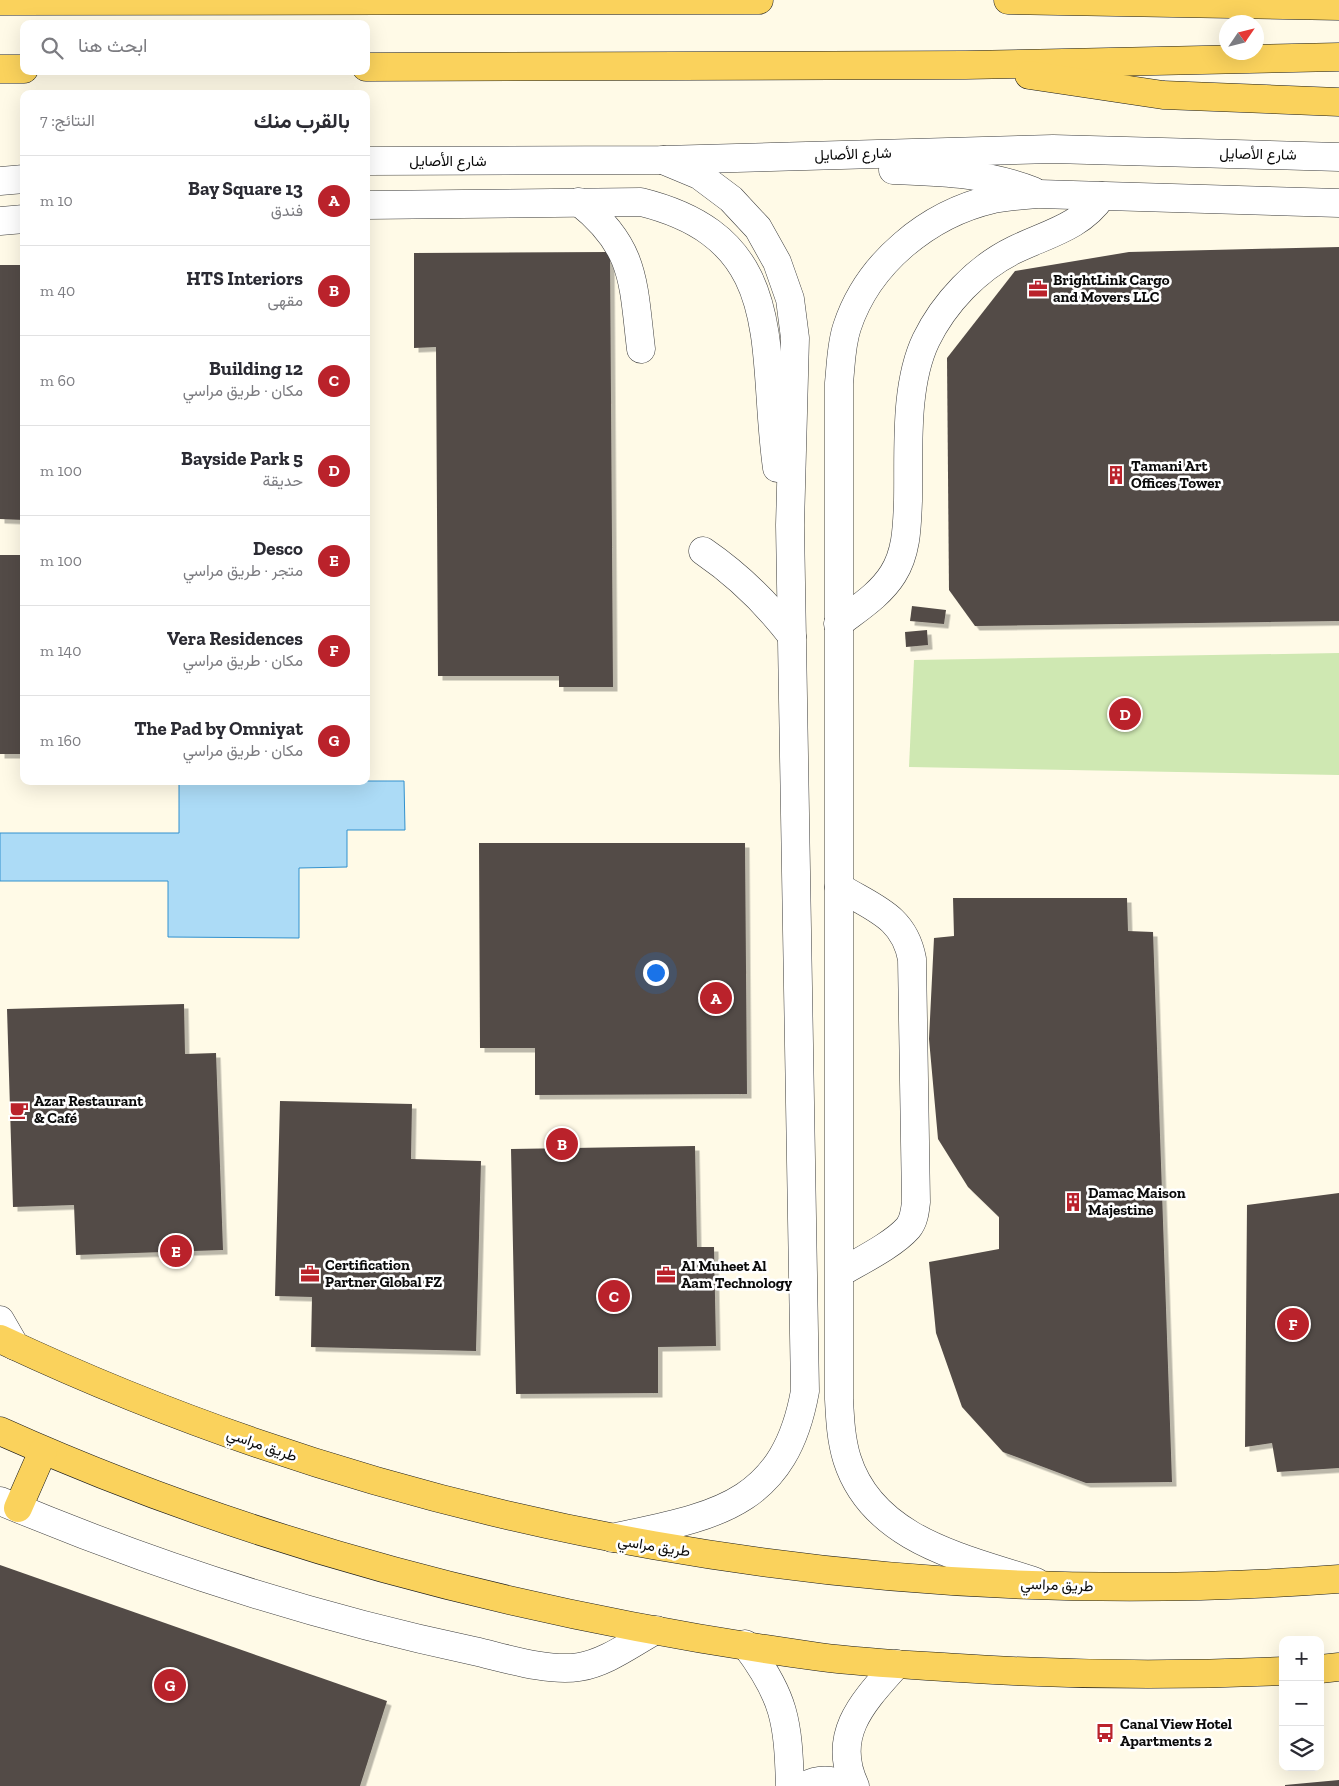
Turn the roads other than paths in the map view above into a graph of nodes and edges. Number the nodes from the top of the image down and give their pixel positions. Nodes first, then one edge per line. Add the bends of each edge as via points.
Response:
1 (759, 0) edge
2 (1008, 0) edge
3 (0, 1) edge
4 (1339, 6) edge
5 (1339, 57) edge
6 (966, 65) junction
7 (370, 67) edge
8 (0, 69) edge
9 (20, 69) edge
10 (1339, 102) edge
11 (794, 156) junction
12 (1339, 157) edge
13 (663, 160) junction
14 (370, 161) edge
15 (20, 179) edge
16 (0, 181) edge
17 (1039, 194) junction
18 (1102, 196) junction
19 (579, 202) junction
20 (1339, 203) edge
21 (370, 205) edge
22 (20, 219) edge
23 (0, 221) edge
24 (641, 349) dead end
25 (790, 525) junction
26 (703, 551) dead end
27 (838, 624) junction
28 (792, 636) junction
29 (840, 888) junction
30 (840, 1273) junction
31 (0, 1320) edge
32 (7, 1343) edge
33 (0, 1431) edge
34 (43, 1450) junction
35 (9, 1504) edge
36 (610, 1539) junction
37 (1339, 1579) edge
38 (1045, 1585) junction
39 (656, 1630) junction
40 (744, 1644) junction
41 (897, 1664) junction
42 (1279, 1671) edge
43 (790, 1786) edge
44 (805, 1786) edge
45 (847, 1786) edge
46 (854, 1786) edge

1 - 3 main road
2 - 4 main road
5 - 6 main road
6 - 7 main road
6 - 10 main road via 1163,96
8 - 9 main road
11 - 12 street, شارع الأصايل via 1053,149
11 - 13 street, شارع الأصايل
11 - 17 street via 853,168 969,174
13 - 14 street, شارع الأصايل
13 - 25 street via 699,175 731,199 758,228 777,262 790,299 795,338
15 - 16 street
17 - 18 street
17 - 27 street via 993,199 929,226 904,244 877,272 853,312 842,346 839,383
18 - 20 street
18 - 27 street via 1094,208 1072,225 994,262 946,306 926,341 913,379 907,528 901,559 884,586
19 - 21 street
19 - 24 street via 611,232 623,250 631,270
19 - 25 street via 641,202 671,210 699,223 723,243 743,267 757,294 765,325 776,460
22 - 23 street
25 - 28 street
26 - 28 street via 752,589
27 - 29 street
28 - 36 street via 805,1363 805,1391 800,1418 777,1465 759,1486 737,1502 687,1522
29 - 30 street
29 - 30 street via 888,916 908,942 912,959 916,1202 915,1215 909,1227
30 - 38 street via 838,1399 848,1460 860,1488 879,1512 903,1532 930,1546
31 - 32 street
32 - 36 main road, طريق مراسي via 130,1396 247,1441 357,1477 488,1512
33 - 34 main road
34 - 35 main road
34 - 39 main road via 190,1508 326,1552 519,1603
35 - 39 street via 191,1574 313,1612 438,1644 546,1666 577,1668 592,1664
36 - 38 main road, طريق مراسي via 827,1570
37 - 38 main road, طريق مراسي via 1208,1586
39 - 40 main road
40 - 41 main road via 821,1657
40 - 43 street via 774,1687 783,1711 789,1736
41 - 42 main road via 1016,1672
41 - 46 street via 861,1704 854,1718 847,1750
44 - 45 street via 824,1780

